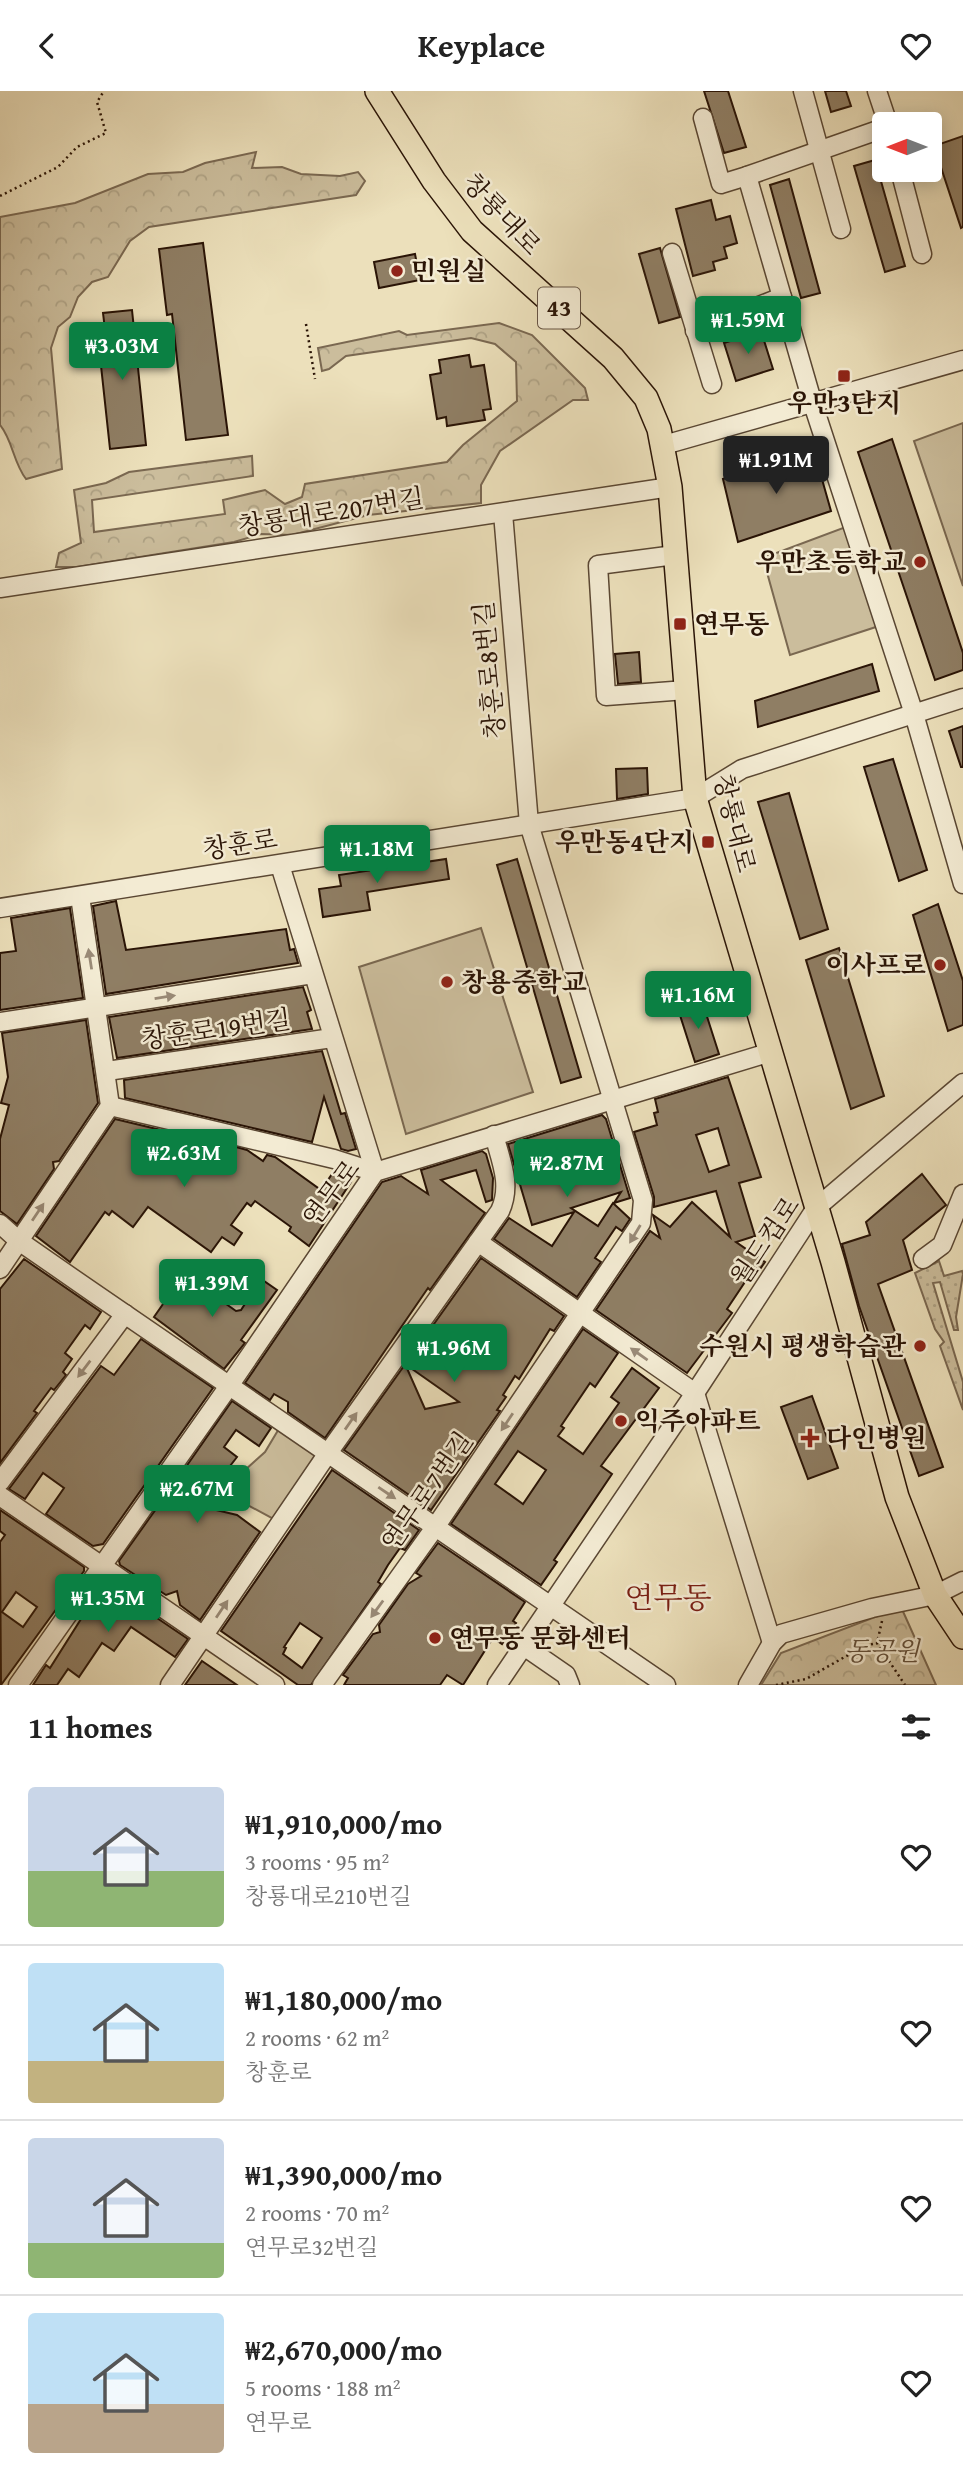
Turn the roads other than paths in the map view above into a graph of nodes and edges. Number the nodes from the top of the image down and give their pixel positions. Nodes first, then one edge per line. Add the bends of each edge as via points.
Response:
1 (377, 91) edge
2 (803, 91) edge
3 (877, 91) edge
4 (884, 112) edge
5 (703, 118) dead end
6 (872, 132) edge
7 (821, 150) junction
8 (747, 176) junction
9 (903, 182) edge
10 (841, 229) dead end
11 (672, 253) dead end
12 (922, 254) dead end
13 (782, 297) junction
14 (695, 331) junction
15 (963, 360) edge
16 (712, 384) dead end
17 (812, 401) junction
18 (663, 445) junction
19 (670, 487) junction
20 (503, 513) junction
21 (675, 555) junction
22 (0, 588) edge
23 (686, 690) junction
24 (963, 698) edge
25 (914, 714) junction
26 (695, 798) junction
27 (528, 824) junction
28 (280, 865) junction
29 (963, 884) edge
30 (80, 896) junction
31 (0, 908) edge
32 (313, 974) junction
33 (97, 1007) junction
34 (0, 1022) edge
35 (332, 1038) junction
36 (771, 1052) junction
37 (107, 1071) junction
38 (960, 1091) edge
39 (611, 1099) junction
40 (110, 1106) junction
41 (494, 1135) junction
42 (375, 1172) junction
43 (963, 1194) edge
44 (816, 1208) junction
45 (0, 1224) edge
46 (19, 1241) junction
47 (478, 1242) junction
48 (923, 1259) dead end
49 (0, 1269) edge
50 (125, 1314) junction
51 (582, 1314) junction
52 (229, 1386) junction
53 (695, 1393) junction
54 (328, 1453) junction
55 (0, 1482) edge
56 (0, 1496) edge
57 (436, 1526) junction
58 (101, 1564) junction
59 (963, 1581) edge
60 (935, 1595) junction
61 (552, 1605) junction
62 (204, 1636) junction
63 (963, 1637) edge
64 (772, 1643) junction
65 (524, 1646) junction
66 (18, 1685) edge
67 (170, 1685) edge
68 (275, 1685) edge
69 (322, 1685) edge
70 (497, 1685) edge
71 (570, 1685) edge
72 (666, 1685) edge
73 (748, 1685) edge

1 - 18 main road, 창룡대로 / 43 via 472,231 590,334 635,383 654,415
2 - 7 street
3 - 4 street
5 - 8 street via 721,184
6 - 7 street
7 - 8 street
7 - 10 street
8 - 13 street
9 - 12 street
11 - 14 street
13 - 14 street
13 - 17 street
14 - 16 street
15 - 17 street
17 - 18 street
17 - 25 street
18 - 19 main road, 창룡대로 / 43
19 - 20 street, 창룡대로207번길
19 - 21 main road, 창룡대로 / 43
20 - 22 street, 창룡대로207번길
20 - 27 street, 창훈로8번길
21 - 23 main road, 창룡대로 / 43
21 - 23 street via 598,565 606,696
23 - 26 main road, 창룡대로 / 43
24 - 25 street
25 - 26 street via 731,774
25 - 29 street
26 - 27 street, 창훈로
26 - 36 main road, 창룡대로 / 43
27 - 28 street, 창훈로
27 - 39 street, 창훈로8번길
28 - 30 street, 창훈로
28 - 32 street, 창훈로19번길
30 - 31 street, 창훈로
33 -> 30 street
33 -> 32 street, 창훈로19번길
32 - 35 street, 창훈로19번길
33 - 34 street, 창훈로19번길
33 - 37 street
35 - 37 street, 창훈로19번길
35 - 42 street, 창훈로19번길
36 - 39 street, 연무로
36 - 44 main road, 창룡대로 / 43
37 - 40 street
38 - 44 street, 월드컵로
39 - 41 street, 연무로
39 -> 51 street, 연무로7번길 via 643,1200 641,1223
40 - 42 street
46 -> 40 street
41 - 42 street, 연무로
41 - 47 street via 506,1198
42 - 52 street, 연무로
43 - 48 street via 942,1245
44 - 53 street, 월드컵로
44 - 60 main road, 창룡대로 / 43 via 897,1497
45 - 46 street
46 - 49 street
46 - 50 street
47 - 51 street
54 -> 47 street
50 - 52 street
50 -> 55 street
53 -> 51 street
51 -> 57 street, 연무로7번길
52 - 54 street
52 - 58 street, 연무로
53 - 61 street, 월드컵로
53 - 64 street
54 -> 57 street
62 -> 54 street
56 - 58 street
57 - 61 street
57 -> 69 street, 연무로7번길
58 - 62 street
58 - 66 street, 연무로
59 - 60 street
60 - 63 main road, 창룡대로 / 43
60 - 64 street via 780,1635
61 - 65 street, 월드컵로
61 - 72 street
62 - 67 street
62 - 68 street
64 - 73 street
65 - 70 street, 월드컵로
65 - 71 street via 566,1675

